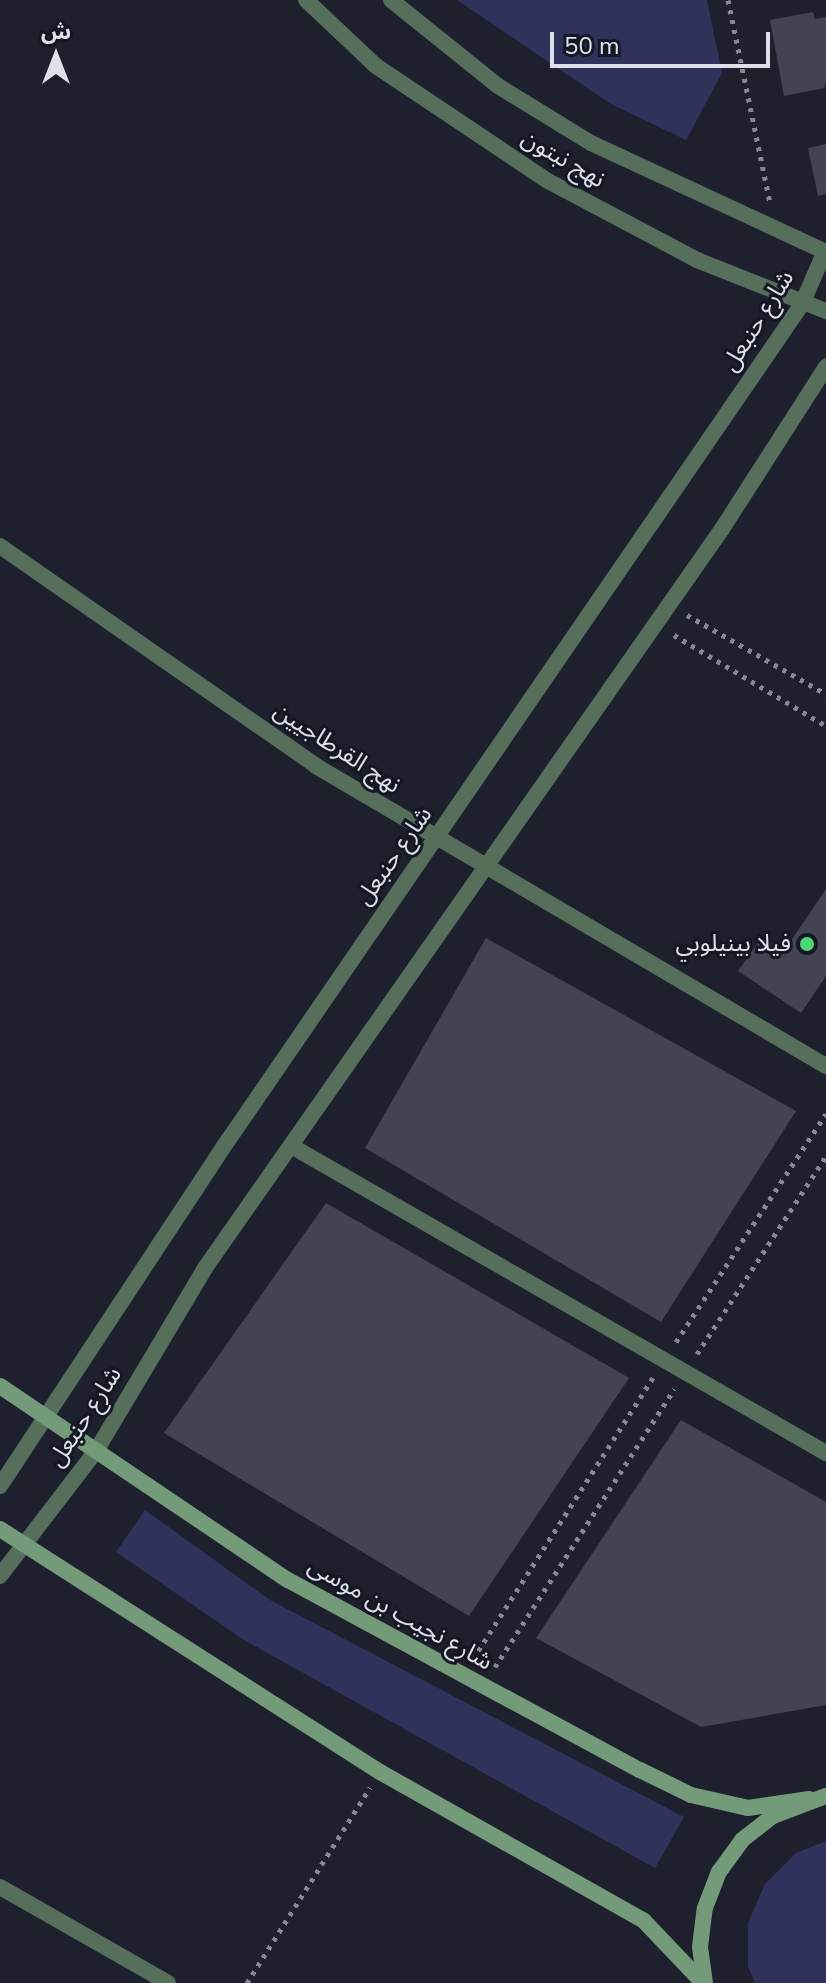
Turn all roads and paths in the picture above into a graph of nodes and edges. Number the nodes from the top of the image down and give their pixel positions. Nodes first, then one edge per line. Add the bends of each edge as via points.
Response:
1 (306, 0) edge
2 (391, 0) edge
3 (728, 0) edge
4 (775, 231) junction
5 (825, 252) edge
6 (802, 304) junction
7 (826, 311) edge
8 (826, 367) edge
9 (0, 546) edge
10 (669, 604) junction
11 (655, 624) junction
12 (826, 694) edge
13 (826, 726) edge
14 (435, 839) junction
15 (487, 865) junction
16 (826, 1066) edge
17 (826, 1114) edge
18 (293, 1147) junction
19 (826, 1156) edge
20 (664, 1360) junction
21 (685, 1372) junction
22 (0, 1386) edge
23 (46, 1418) junction
24 (96, 1451) junction
25 (826, 1453) edge
26 (0, 1486) edge
27 (0, 1529) edge
28 (22, 1545) junction
29 (0, 1576) edge
30 (462, 1676) junction
31 (482, 1688) junction
32 (380, 1772) junction
33 (826, 1796) edge
34 (809, 1799) junction
35 (0, 1887) edge
36 (168, 1983) edge
37 (247, 1983) edge
38 (704, 1983) edge

1 - 6 street, نهج نبتون via 376,66 548,181 697,260
2 - 4 street, نهج نبتون via 498,86 578,135
3 - 4 path
4 - 5 street, نهج نبتون
5 - 6 street, شارع حنبعل
6 - 7 street, نهج نبتون
6 - 14 street, شارع حنبعل
8 - 10 street, شارع حنبعل
9 - 14 street, نهج القرطاجيين via 316,766
10 - 11 street, شارع حنبعل
10 - 12 path
11 - 13 path
11 - 15 street, شارع حنبعل
14 - 15 street, نهج القرطاجيين
14 - 23 street, شارع حنبعل
15 - 16 street, نهج القرطاجيين
15 - 18 street, شارع حنبعل
17 - 20 path
18 - 20 street
18 - 24 street, شارع حنبعل via 205,1268
19 - 21 path
20 - 21 street
20 - 30 path
21 - 25 street
21 - 31 path
22 - 23 main road, شارع نجيب بن موسى
23 - 24 main road, شارع نجيب بن موسى
23 - 26 street, شارع حنبعل
24 - 28 street, شارع حنبعل
24 - 30 main road, شارع نجيب بن موسى via 288,1580
27 - 28 main road
28 - 29 street, شارع حنبعل
28 - 32 main road
30 - 31 main road, شارع نجيب بن موسى
31 - 34 main road, شارع نجيب بن موسى via 691,1795 748,1808
32 - 37 path
32 - 38 main road via 644,1921
33 - 34 main road
34 - 38 main road via 773,1816 742,1840 719,1872 705,1908 700,1947
35 - 36 street

